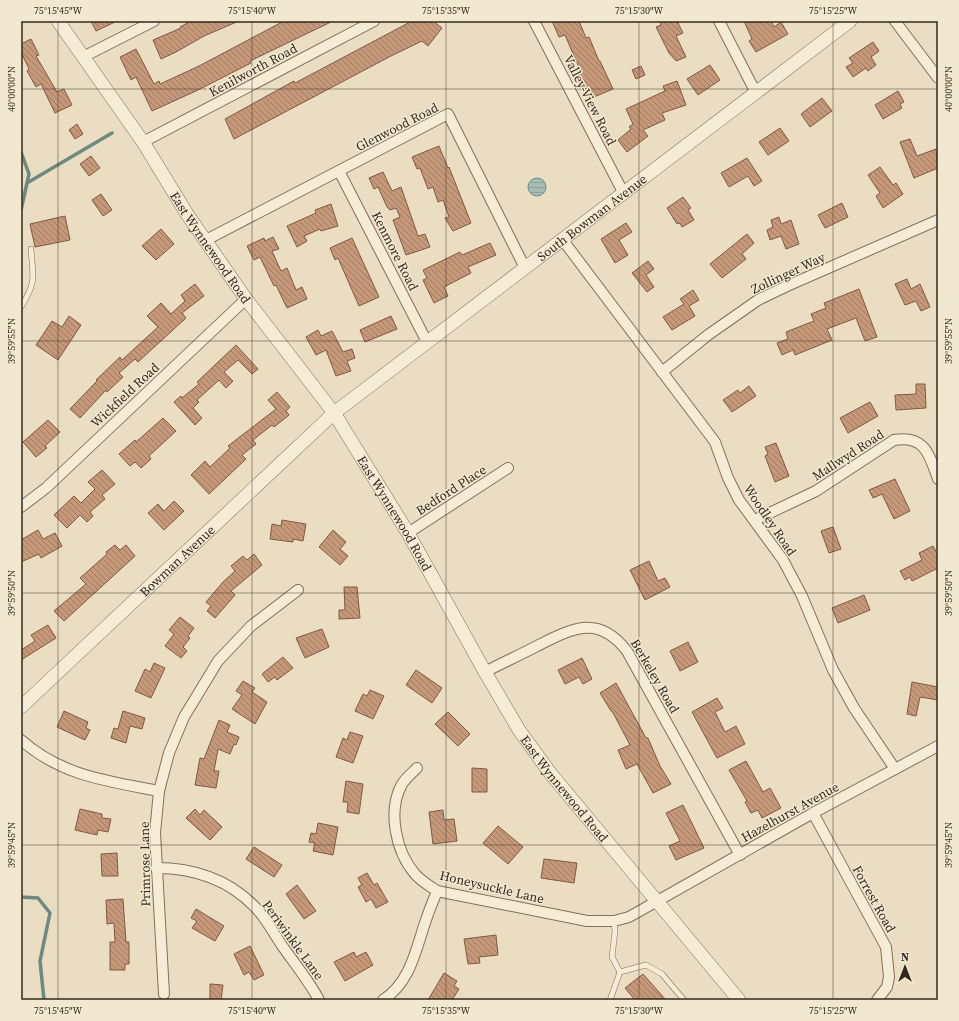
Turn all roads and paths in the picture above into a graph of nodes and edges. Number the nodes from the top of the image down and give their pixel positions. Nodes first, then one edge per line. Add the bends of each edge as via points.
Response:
1 (58, 21) edge
2 (154, 21) edge
3 (374, 21) edge
4 (534, 21) edge
5 (719, 21) edge
6 (850, 21) edge
7 (895, 21) edge
8 (83, 58) junction
9 (938, 78) edge
10 (756, 93) junction
11 (143, 142) junction
12 (338, 171) junction
13 (623, 192) junction
14 (938, 220) edge
15 (562, 239) junction
16 (206, 240) junction
17 (31, 249) dead end
18 (525, 268) junction
19 (246, 298) junction
20 (21, 307) edge
21 (428, 342) junction
22 (662, 372) junction
23 (334, 413) junction
24 (508, 468) dead end
25 (938, 479) edge
26 (21, 507) edge
27 (754, 520) junction
28 (408, 533) junction
29 (298, 590) dead end
30 (484, 672) junction
31 (21, 707) edge
32 (21, 740) edge
33 (938, 746) edge
34 (417, 768) dead end
35 (896, 769) junction
36 (159, 791) junction
37 (813, 813) junction
38 (740, 855) junction
39 (156, 868) junction
40 (437, 891) junction
41 (655, 901) junction
42 (614, 921) junction
43 (620, 972) junction
44 (164, 994) dead end
45 (319, 1000) edge
46 (383, 1000) edge
47 (611, 1000) edge
48 (684, 1000) edge
49 (739, 1000) edge
50 (877, 1000) edge

1 - 8 street, East Wynnewood Road
2 - 8 street
3 - 11 street, Kenilworth Road
4 - 13 street, Valley-View Road
5 - 10 street
6 - 10 street, South Bowman Avenue
7 - 9 street
8 - 11 street, East Wynnewood Road
10 - 13 street, South Bowman Avenue
11 - 16 street, East Wynnewood Road
12 - 16 street, Glenwood Road
12 - 18 street, Glenwood Road via 448,114
12 - 21 street, Kenmore Road
13 - 15 street, South Bowman Avenue
14 - 22 street, Zollinger Way via 758,300
15 - 18 street, South Bowman Avenue
15 - 22 street, Woodley Road
16 - 19 street, East Wynnewood Road
17 - 20 lane via 34,278 30,293
18 - 21 street, South Bowman Avenue
19 - 23 street, East Wynnewood Road
19 - 26 street, Wickfield Road via 46,488
21 - 23 street, South Bowman Avenue
22 - 27 street, Woodley Road via 715,442 738,500
23 - 28 street, East Wynnewood Road
23 - 31 street, Bowman Avenue
24 - 28 street, Bedford Place
25 - 27 street, Mallwyd Road via 928,452 916,440 894,440 816,491
27 - 35 street, Woodley Road via 802,596 833,670 854,708
28 - 30 street, East Wynnewood Road
29 - 36 street, Primrose Lane via 251,626 218,661 184,717 169,753
30 - 38 street, Berkeley Road via 569,630 588,627 611,634 627,651
30 - 41 street, East Wynnewood Road via 519,730 551,774
32 - 36 street via 46,759 76,773
33 - 35 street, Hazelhurst Avenue
34 - 40 street, Honeysuckle Lane via 398,791 396,832 409,866 416,875
35 - 37 street, Hazelhurst Avenue
36 - 39 street, Primrose Lane via 155,832
37 - 38 street, Hazelhurst Avenue
37 - 50 street, Forrest Road via 886,947 889,977 887,987
38 - 41 street, Hazelhurst Avenue
39 - 44 street, Primrose Lane
39 - 45 street, Periwinkle Lane via 194,872 216,879 238,892 256,908
40 - 42 street, Honeysuckle Lane via 587,921
40 - 46 street via 411,967 397,988
41 - 42 street, Honeysuckle Lane via 629,917
41 - 49 street, East Wynnewood Road
42 - 43 lane via 612,957
43 - 47 lane
43 - 48 lane via 646,965 662,974

